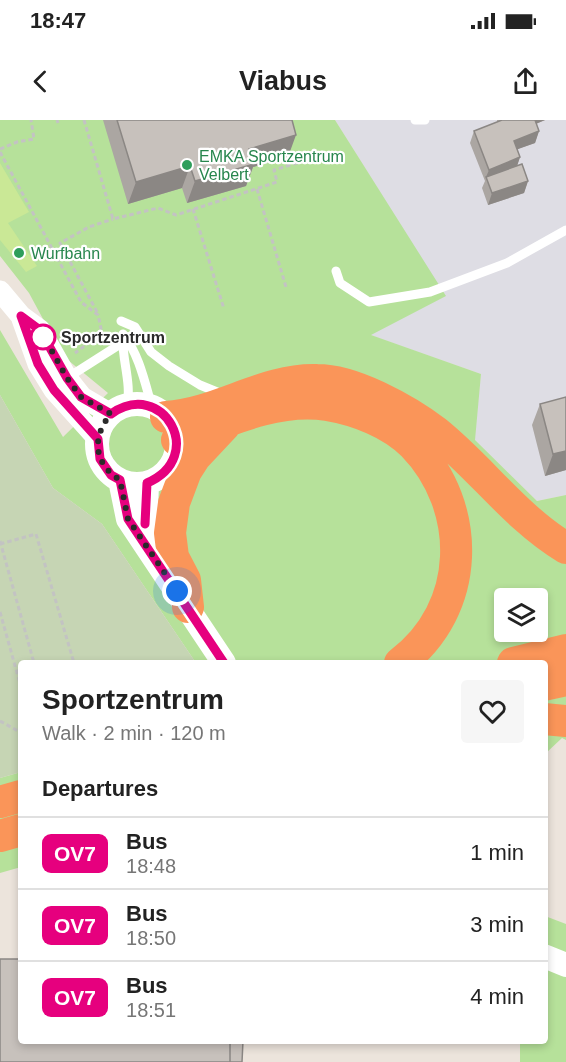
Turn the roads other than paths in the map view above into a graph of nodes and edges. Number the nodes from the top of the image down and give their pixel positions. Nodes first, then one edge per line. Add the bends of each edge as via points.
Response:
1 (415, 120) edge
2 (425, 120) edge
3 (566, 230) edge
4 (336, 271) dead end
5 (0, 291) edge
6 (21, 316) junction
7 (121, 321) dead end
8 (122, 344) junction
9 (67, 378) junction
10 (119, 410) junction
11 (232, 410) junction
12 (165, 421) junction
13 (98, 439) junction
14 (120, 480) junction
15 (147, 483) junction
16 (145, 541) junction
17 (566, 548) edge
18 (188, 607) junction
19 (566, 650) edge
20 (222, 660) edge
21 (403, 660) edge
22 (525, 660) edge
23 (566, 680) edge
24 (548, 684) edge
25 (548, 719) edge
26 (566, 721) edge
27 (18, 797) edge
28 (0, 802) edge
29 (18, 831) edge
30 (0, 836) edge
31 (548, 958) edge
32 (566, 965) edge

1 - 2 lane
3 - 4 lane via 507,263 430,292 369,302 340,283
5 - 6 street
6 - 9 street via 40,330
6 - 13 street via 42,371
7 - 11 lane via 135,327 151,352
8 - 9 lane
8 - 10 lane via 128,398
8 - 12 lane via 123,334
9 - 10 street via 81,397
10 - 12 main road via 135,404
10 - 13 main road via 100,430
11 - 12 highway
11 - 17 highway via 294,382 345,384 371,393 406,410 437,433 519,511
11 - 18 highway via 190,464 174,503 170,533 173,557 185,580
11 - 21 highway via 325,405 371,418 412,445 442,485 456,536 452,586 434,628
12 - 15 main road via 176,452 166,471
13 - 14 main road via 100,459 111,475
14 - 15 main road
14 - 16 main road via 128,519
15 - 16 main road
16 - 18 main road
18 - 20 main road
19 - 22 highway
23 - 24 highway
25 - 26 highway
27 - 28 highway
29 - 30 highway
31 - 32 main road

